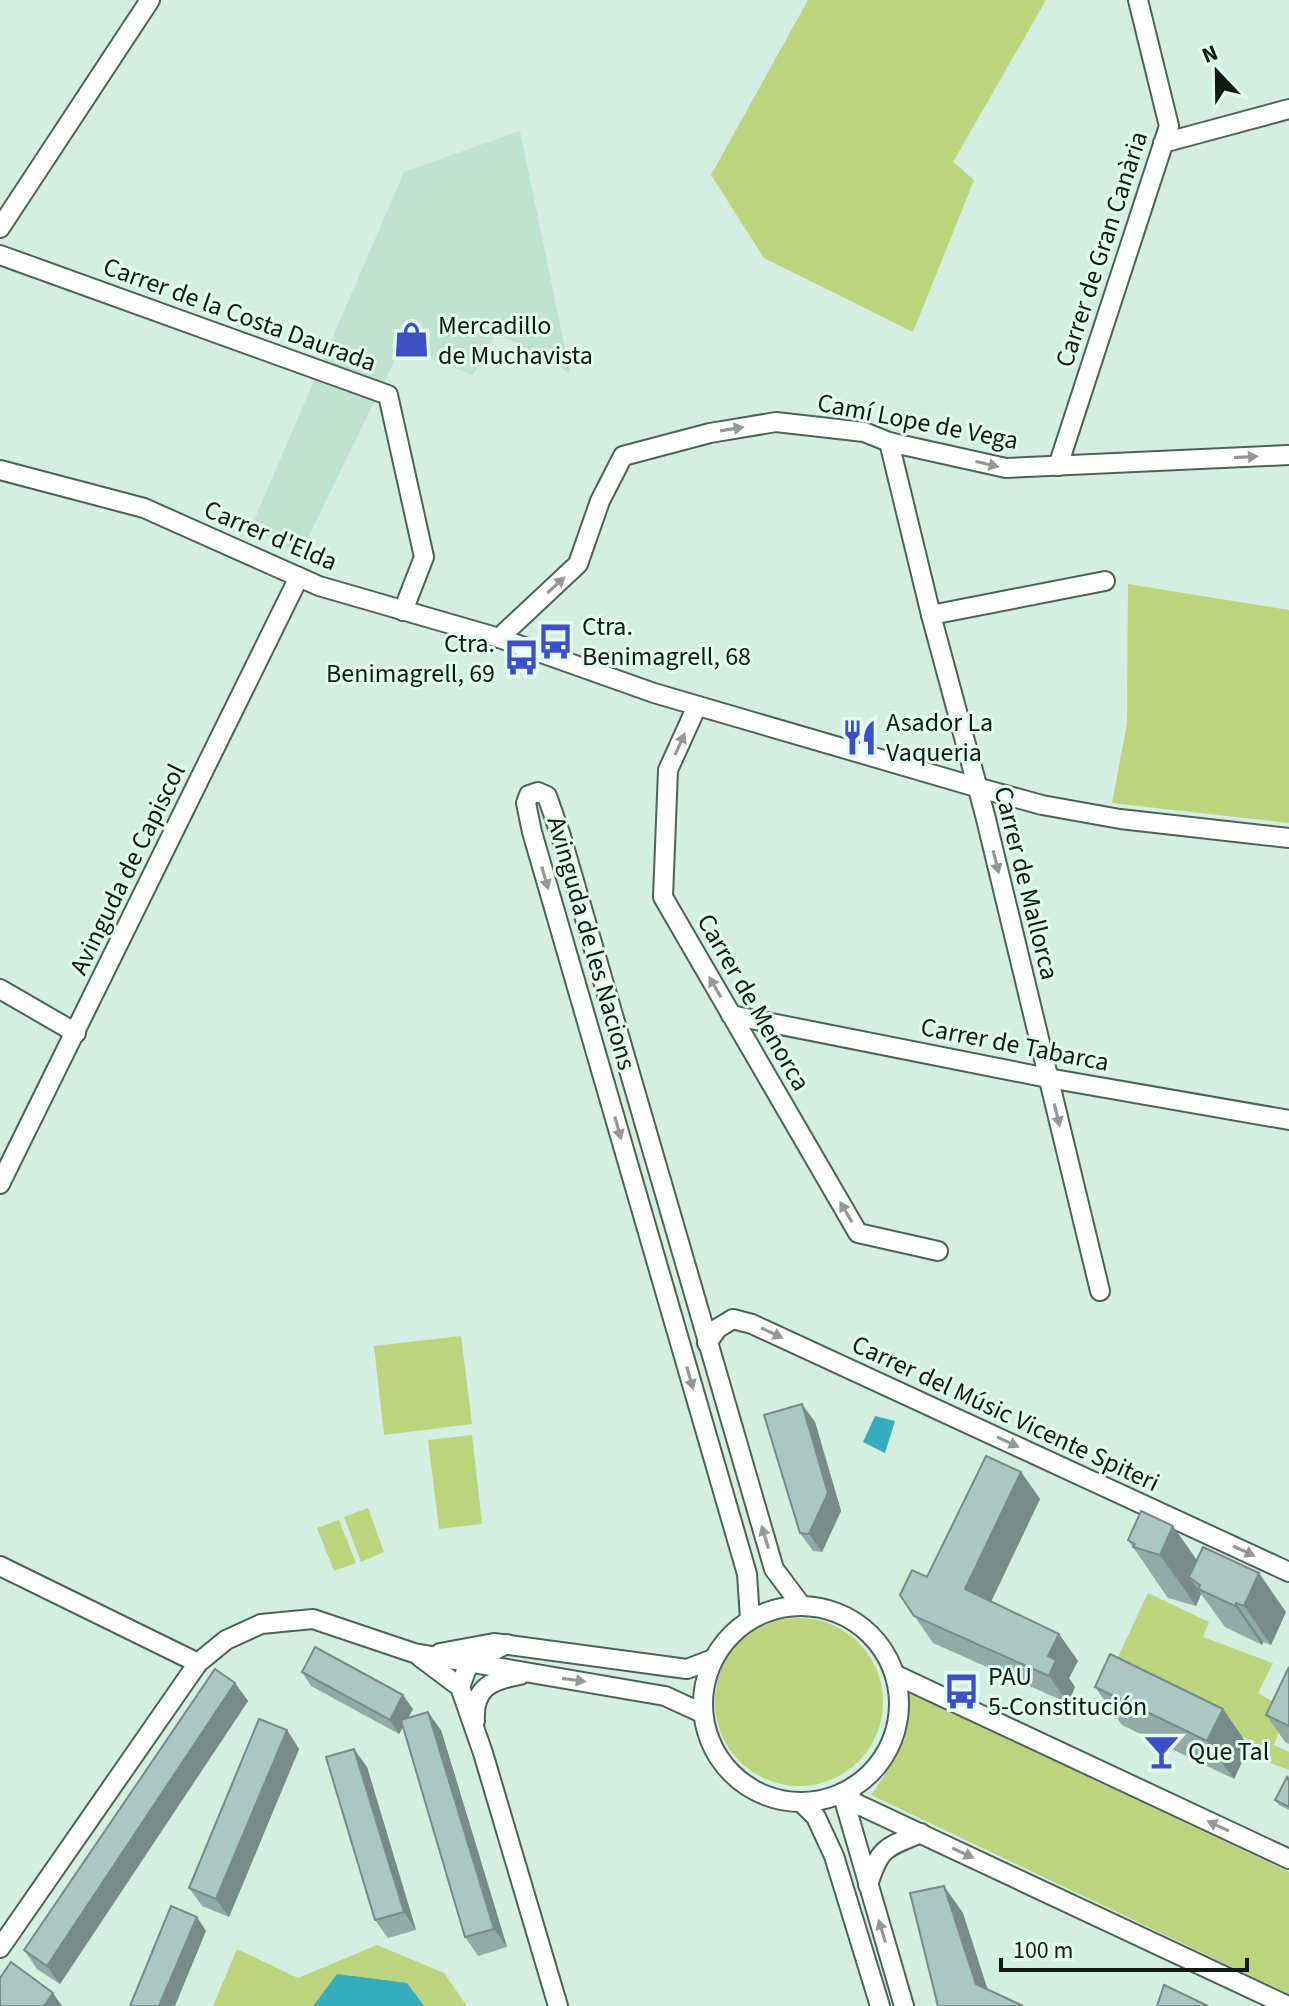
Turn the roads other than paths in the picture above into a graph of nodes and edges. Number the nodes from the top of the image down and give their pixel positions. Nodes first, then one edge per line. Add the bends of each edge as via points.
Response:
1 (150, 0) edge
2 (1138, 0) edge
3 (1289, 109) edge
4 (1163, 143) junction
5 (0, 228) edge
6 (0, 255) edge
7 (889, 442) junction
8 (1289, 455) edge
9 (1058, 466) junction
10 (0, 470) edge
11 (299, 577) junction
12 (1105, 581) dead end
13 (403, 611) junction
14 (931, 615) junction
15 (499, 638) junction
16 (697, 706) junction
17 (976, 787) junction
18 (1289, 838) edge
19 (0, 989) edge
20 (731, 1015) junction
21 (76, 1033) junction
22 (1048, 1078) junction
23 (1289, 1120) edge
24 (0, 1184) edge
25 (938, 1251) dead end
26 (1100, 1291) dead end
27 (707, 1343) junction
28 (0, 1566) edge
29 (1289, 1572) edge
30 (801, 1605) junction
31 (750, 1619) junction
32 (501, 1644) junction
33 (414, 1653) junction
34 (713, 1659) junction
35 (198, 1663) junction
36 (469, 1663) junction
37 (529, 1673) junction
38 (896, 1675) junction
39 (460, 1687) junction
40 (702, 1713) junction
41 (476, 1732) junction
42 (843, 1793) junction
43 (802, 1803) junction
44 (921, 1833) junction
45 (1289, 1859) edge
46 (868, 1885) junction
47 (0, 1948) edge
48 (558, 2006) edge
49 (880, 2006) edge
50 (904, 2006) edge
51 (1288, 2006) edge

1 - 5 street
2 - 4 street, Carrer de Gran Canària via 1169,126
3 - 4 street
4 - 9 street, Carrer de Gran Canària
6 - 13 street, Carrer de la Costa Daurada via 388,395 424,557
7 -> 9 street, Camí Lope de Vega via 1006,468
7 - 14 street, Carrer de Mallorca
15 -> 7 street, Camí Lope de Vega via 578,564 623,456 776,422 864,432
9 -> 8 street, Camí Lope de Vega
10 - 11 street, Carrer d'Elda via 144,508
11 - 13 street, Carrer d'Elda
11 - 21 street, Avinguda de Capiscol
12 - 14 street
13 - 15 street, Carrer d'Elda
14 - 17 street, Carrer de Mallorca
15 - 16 street, Carrer d'Elda
16 - 17 street, Carrer d'Elda
20 -> 16 street, Carrer de Menorca via 663,897 668,770
17 - 18 street, Carrer d'Elda via 1120,819
17 -> 22 street, Carrer de Mallorca
19 - 21 street
20 - 22 street, Carrer de Tabarca
25 -> 20 street, Carrer de Menorca via 858,1233
21 - 24 street, Avinguda de Capiscol
22 - 23 street, Carrer de Tabarca
22 -> 26 street, Carrer de Mallorca
27 -> 29 street, Carrer del Músic Vicente Spiteri via 733,1319 752,1324
30 -> 27 street, Avinguda de les Nacions via 774,1569
27 -> 31 street, Avinguda de les Nacions via 561,836 547,796 538,792 526,803 532,832 747,1574
28 - 35 street
30 - 31 street
30 - 38 street via 844,1615 873,1635
31 - 34 street
32 - 33 street
32 - 34 street via 687,1669
32 - 36 street
33 - 35 street via 313,1619 261,1624 226,1640
33 - 36 street
33 - 39 street
34 - 40 street
35 - 47 street
36 - 37 street
36 - 39 street
37 -> 40 street via 665,1696
37 - 41 street via 499,1678 483,1690 474,1707
38 - 42 street via 896,1734 880,1764
45 -> 38 street
39 - 41 street
40 - 43 street via 710,1743 726,1769 756,1792
41 - 48 street
42 - 43 street
42 - 44 street
42 - 46 street
43 - 49 street via 816,1817 834,1856
44 - 46 street via 884,1849
44 -> 51 street
50 -> 46 street

